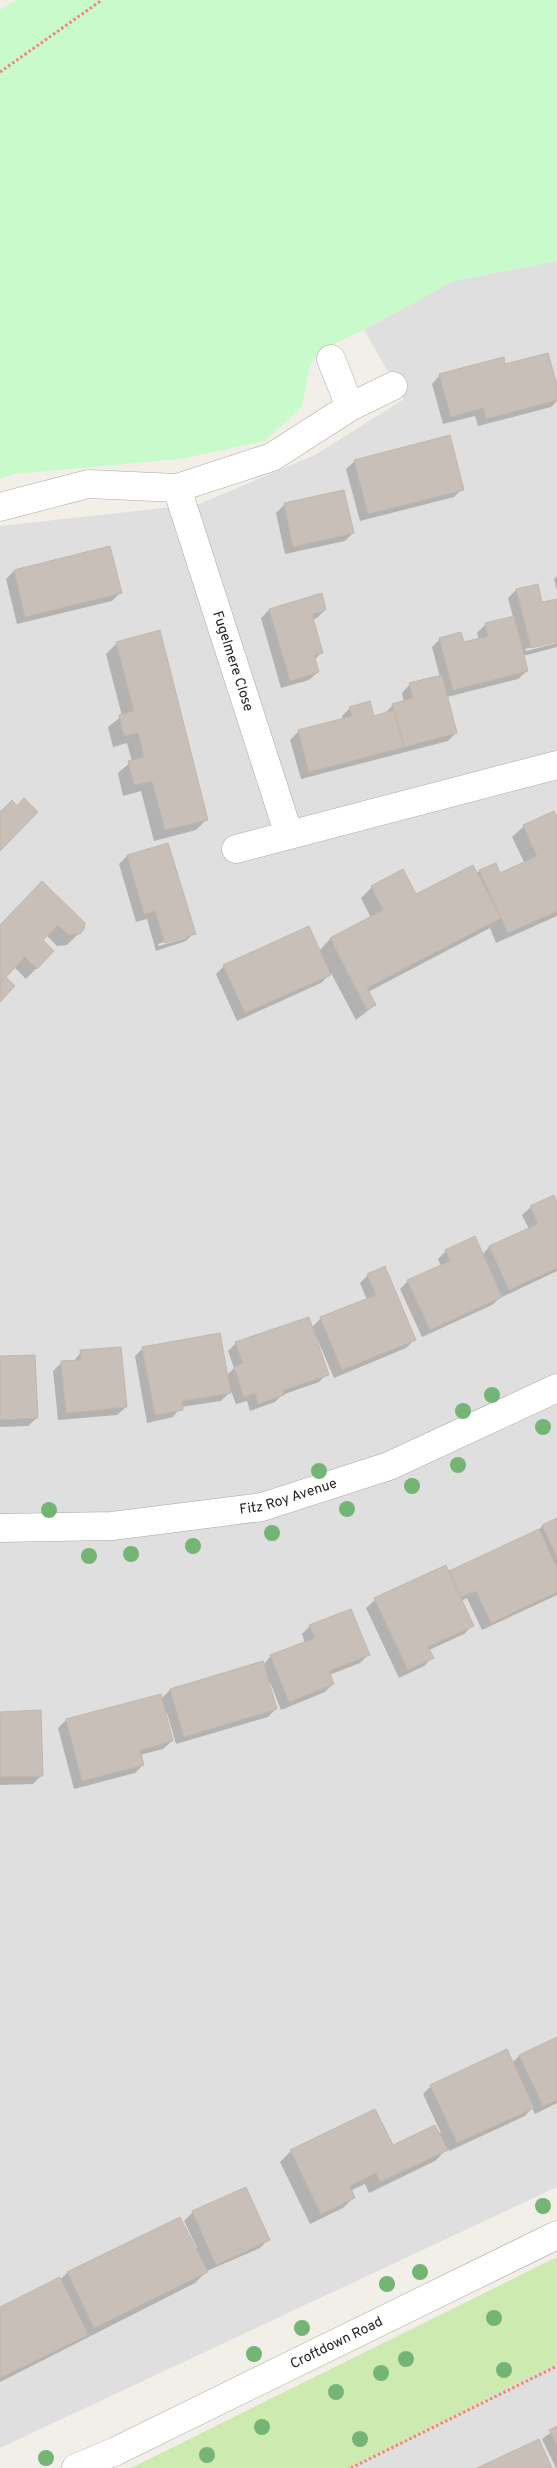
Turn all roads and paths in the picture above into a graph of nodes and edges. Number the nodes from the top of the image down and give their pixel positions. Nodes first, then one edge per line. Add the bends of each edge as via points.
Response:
1 (102, 0) edge
2 (0, 72) edge
3 (331, 359) dead end
4 (393, 386) dead end
5 (350, 408) junction
6 (177, 488) junction
7 (0, 507) edge
8 (557, 765) edge
9 (289, 835) junction
10 (236, 849) dead end
11 (557, 1388) edge
12 (0, 1528) edge
13 (557, 2235) edge
14 (557, 2366) edge
15 (107, 2460) edge
16 (76, 2468) edge
17 (351, 2468) edge

1 - 2 path
3 - 5 street
4 - 5 street
5 - 6 street via 272,457
6 - 7 street via 88,484
6 - 9 street, Fugelmere Close
8 - 9 street
9 - 10 street
11 - 12 street, Fitz Roy Avenue via 389,1466 262,1507 112,1526
13 - 15 street, Croftdown Road
14 - 17 path
15 - 16 street, Croftdown Road

